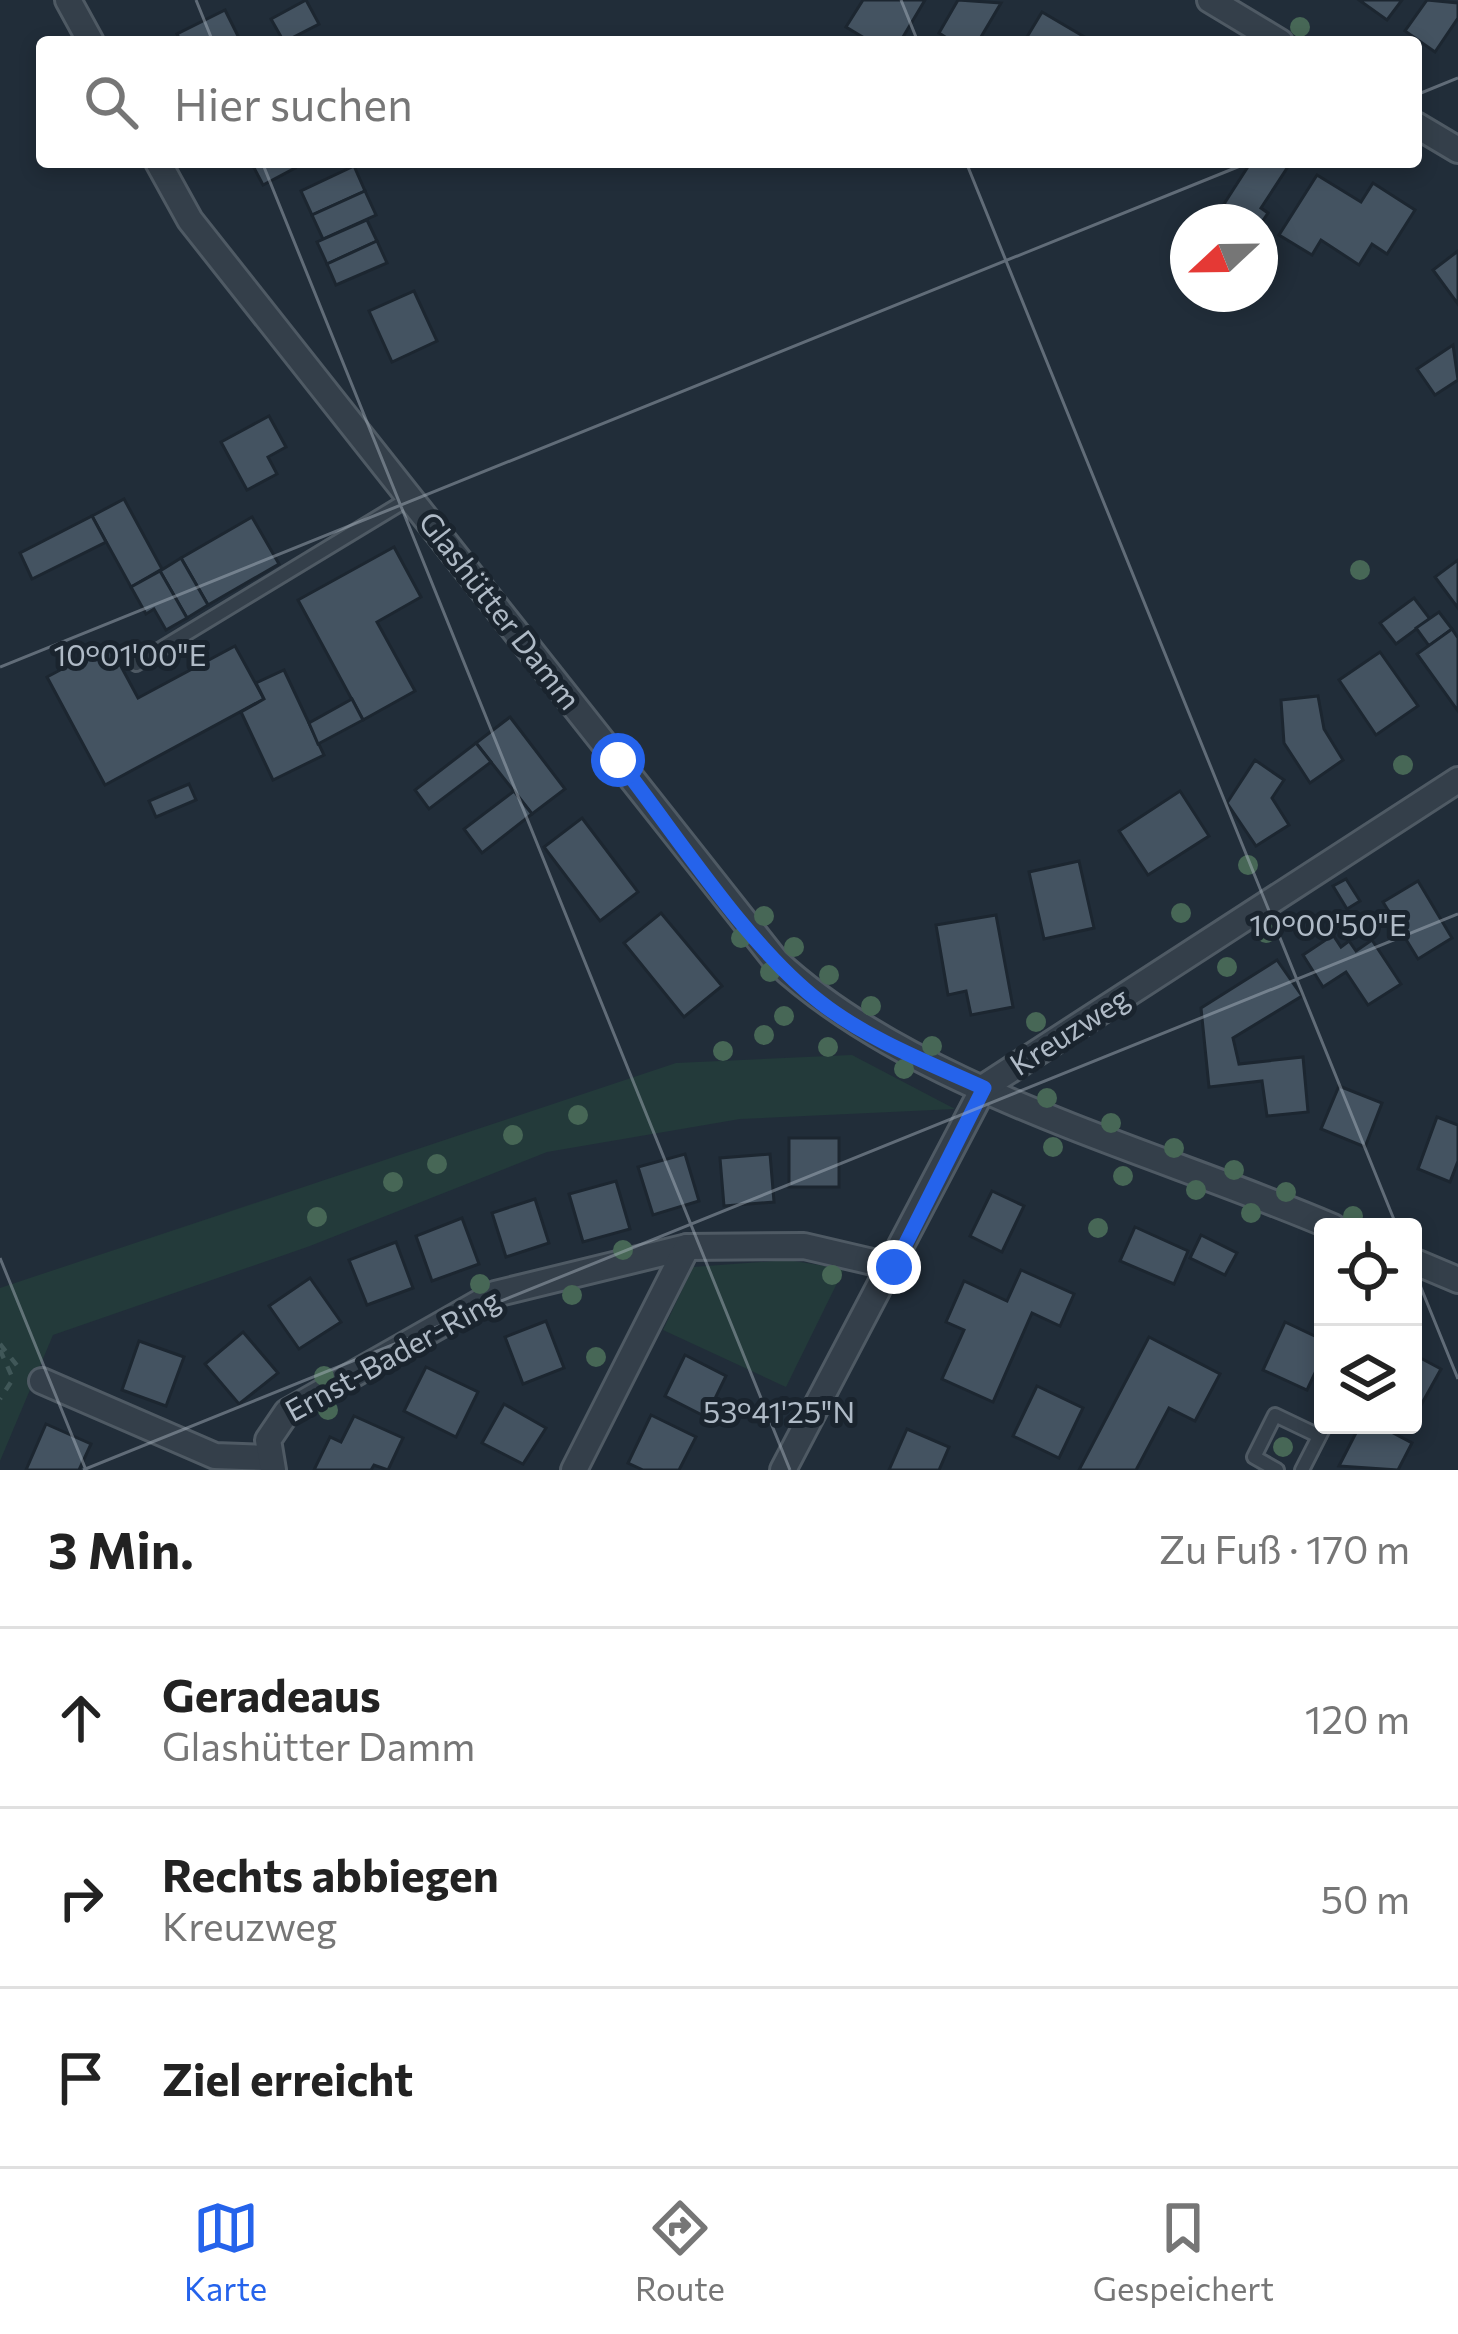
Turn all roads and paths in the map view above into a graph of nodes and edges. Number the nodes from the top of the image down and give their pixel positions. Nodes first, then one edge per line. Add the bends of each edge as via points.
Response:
1 (68, 0) edge
2 (1210, 0) edge
3 (88, 36) edge
4 (1270, 36) edge
5 (1422, 128) edge
6 (1458, 150) edge
7 (161, 168) edge
8 (410, 498) junction
9 (136, 664) dead end
10 (1458, 780) edge
11 (984, 1088) junction
12 (1314, 1219) edge
13 (687, 1247) junction
14 (1422, 1265) edge
15 (894, 1267) junction
16 (1458, 1280) edge
17 (0, 1350) edge
18 (42, 1382) dead end
19 (0, 1399) edge
20 (1314, 1428) edge
21 (1320, 1434) edge
22 (270, 1464) edge
23 (574, 1470) edge
24 (783, 1470) edge
25 (1277, 1470) edge
26 (1302, 1470) edge

1 - 3 street
2 - 4 street
5 - 6 street
7 - 8 street, Glashütter Damm via 190,220
8 - 9 lane
8 - 11 street, Glashütter Damm via 776,961 821,1003
10 - 11 street, Kreuzweg
11 - 12 street, Glashütter Damm
11 - 15 street, Kreuzweg
13 - 15 street, Ernst-Bader-Ring via 804,1246
13 - 22 street, Ernst-Bader-Ring via 495,1294 287,1412 273,1425
13 - 23 street
14 - 16 street
15 - 24 street, Kreuzweg
17 - 19 path via 13,1379
18 - 22 street, Ernst-Bader-Ring via 215,1456
20 - 25 lane via 1275,1415 1254,1457
21 - 26 lane

